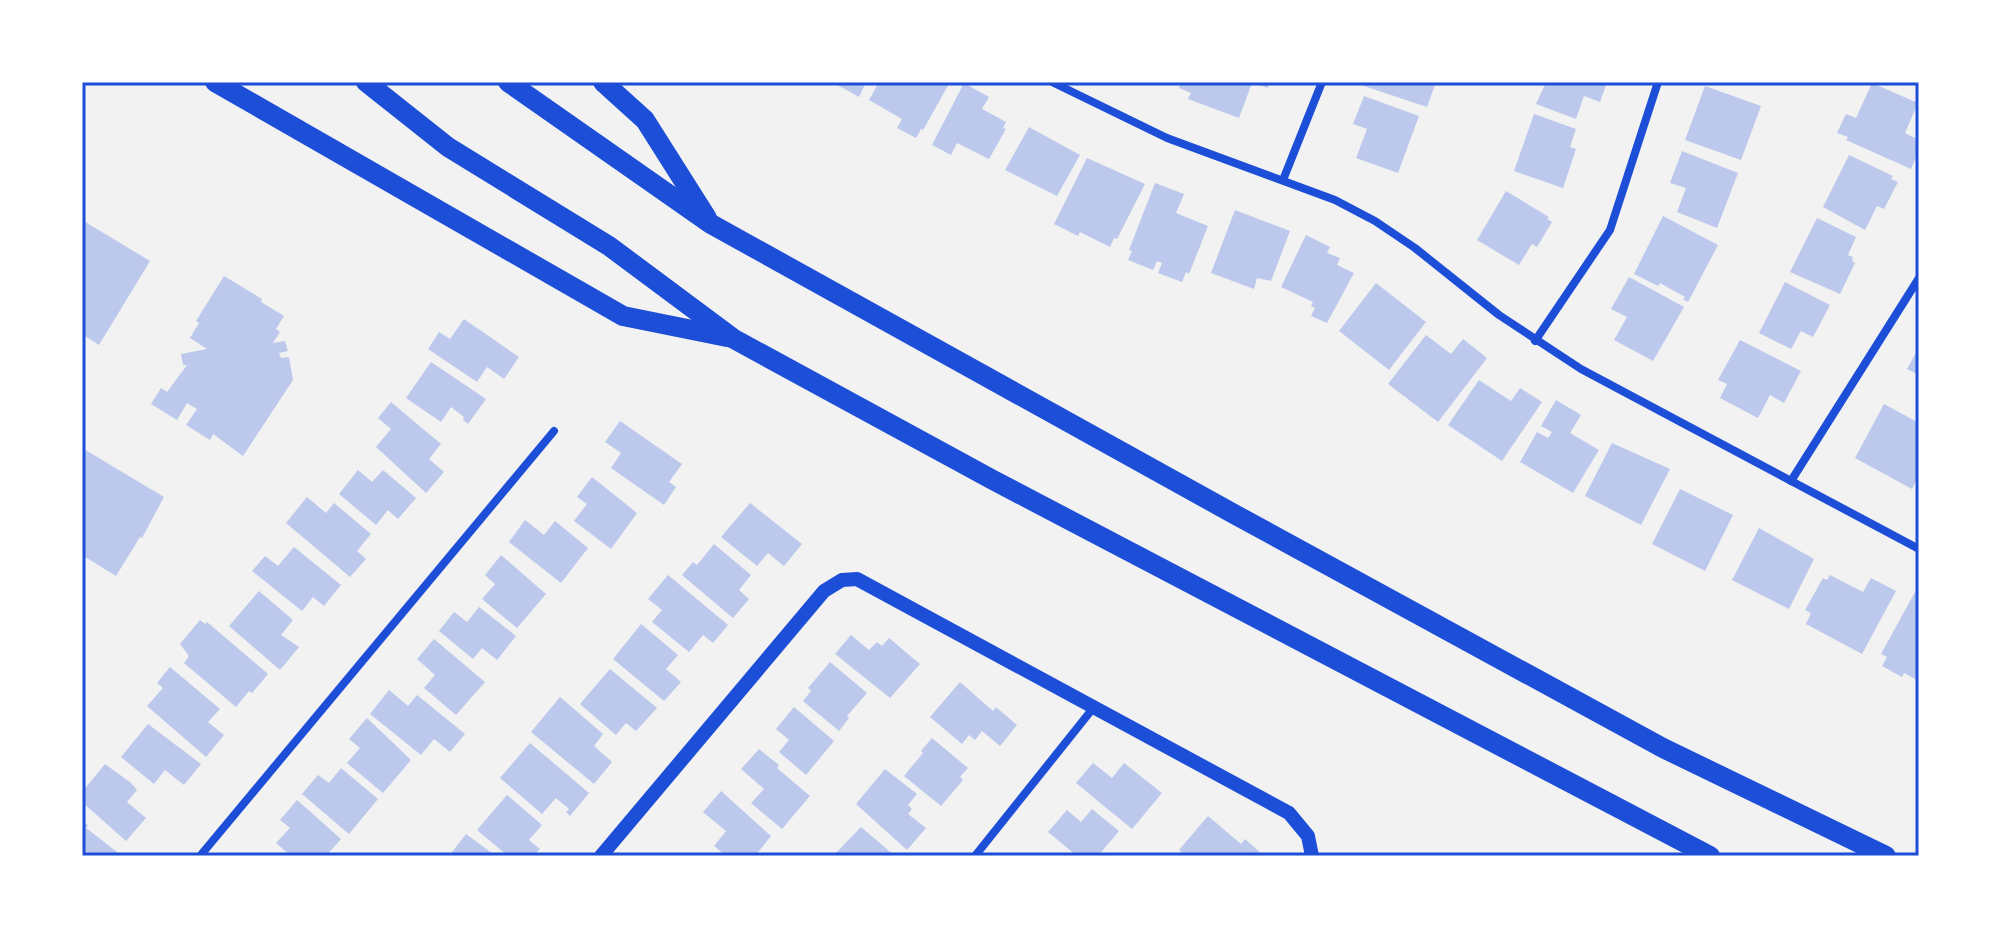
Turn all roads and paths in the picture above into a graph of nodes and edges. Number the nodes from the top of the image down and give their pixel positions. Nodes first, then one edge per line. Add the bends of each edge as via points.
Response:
1 (215, 82) edge
2 (366, 82) edge
3 (508, 82) edge
4 (603, 82) edge
5 (1052, 82) edge
6 (1322, 82) edge
7 (1658, 82) edge
8 (1283, 180) junction
9 (711, 224) junction
10 (1919, 278) edge
11 (734, 339) junction
12 (1535, 341) junction
13 (554, 431) dead end
14 (1791, 481) junction
15 (1919, 549) edge
16 (1095, 706) junction
17 (200, 856) edge
18 (601, 856) edge
19 (975, 856) edge
20 (1312, 856) edge
21 (1710, 856) edge
22 (1886, 856) edge

1 - 11 highway via 623,316
2 - 11 highway via 448,147 609,246
3 - 9 highway
4 - 9 highway via 645,120
5 - 8 street via 1167,138
6 - 8 street
7 - 12 street via 1610,230
8 - 12 street via 1375,221
9 - 22 highway via 1649,740
10 - 14 street
11 - 21 highway
12 - 14 street
13 - 17 street
14 - 15 street
16 - 18 street via 857,579 842,580 824,591
16 - 19 street
16 - 20 street via 1289,813 1308,836

